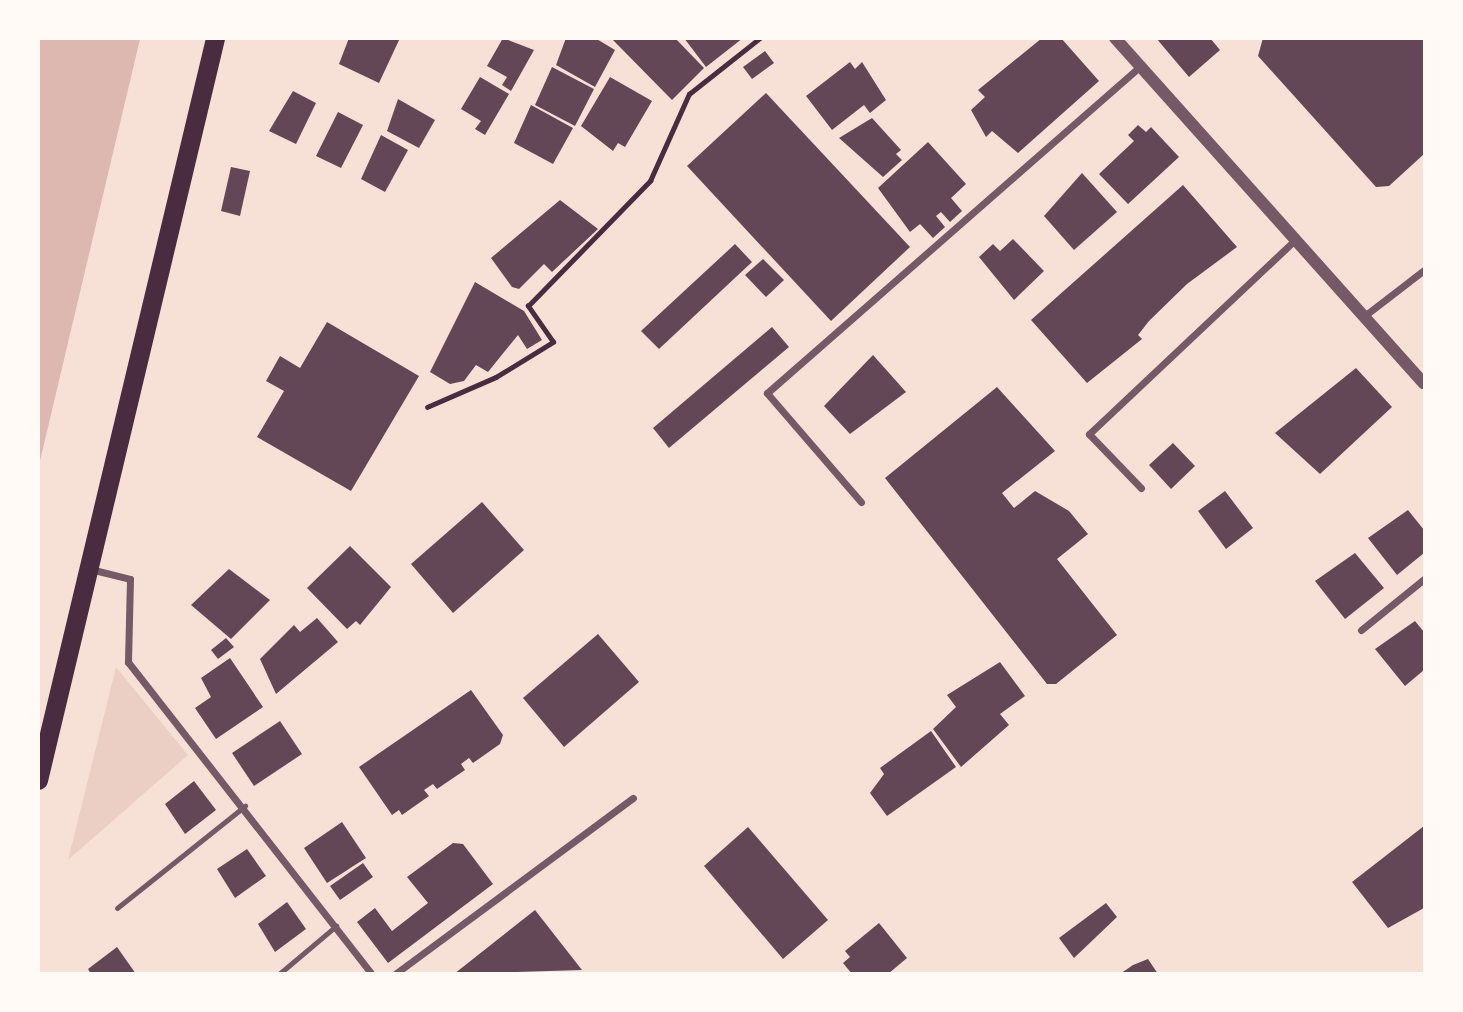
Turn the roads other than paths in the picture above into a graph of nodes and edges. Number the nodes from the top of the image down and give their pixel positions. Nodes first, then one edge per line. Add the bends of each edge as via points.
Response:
1 (215, 38) edge
2 (1115, 38) edge
3 (1140, 66) junction
4 (1293, 242) junction
5 (1424, 270) edge
6 (1363, 317) junction
7 (1424, 383) edge
8 (1141, 488) dead end
9 (861, 502) dead end
10 (90, 569) junction
11 (1424, 579) edge
12 (1362, 631) dead end
13 (38, 780) edge
14 (633, 798) dead end
15 (245, 807) junction
16 (117, 908) dead end
17 (336, 926) junction
18 (279, 974) edge
19 (372, 974) edge
20 (395, 974) edge

1 - 10 highway
2 - 3 street
3 - 4 street
3 - 9 street via 767,393
4 - 6 street
4 - 8 street via 1089,434
5 - 6 street
6 - 7 street
10 - 13 highway
10 - 15 street via 130,579 128,662
11 - 12 street
14 - 20 street
15 - 16 lane
15 - 17 street
17 - 18 lane
17 - 19 street

